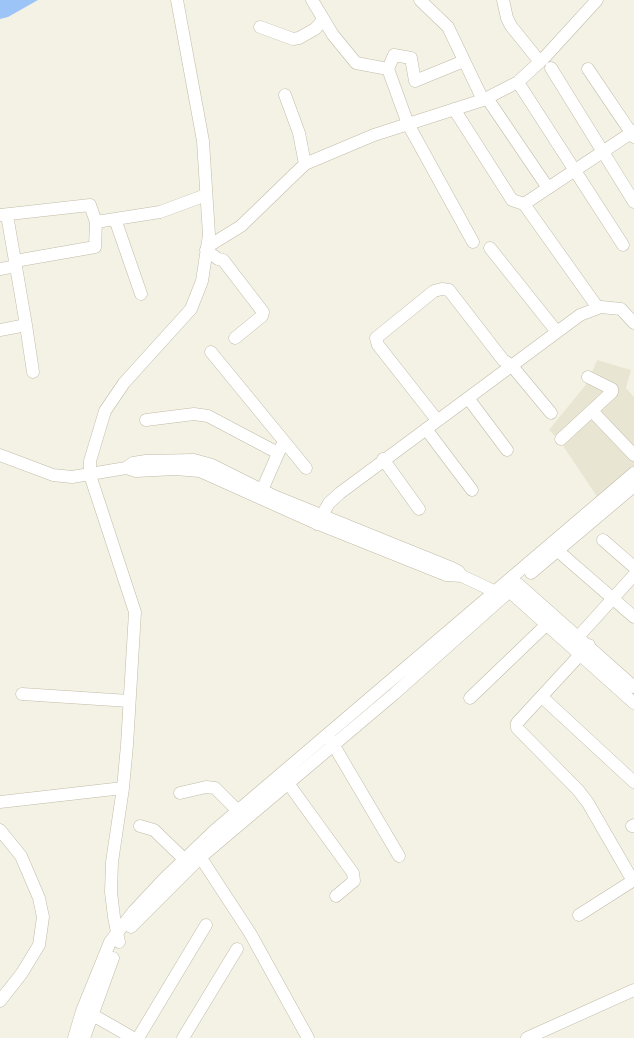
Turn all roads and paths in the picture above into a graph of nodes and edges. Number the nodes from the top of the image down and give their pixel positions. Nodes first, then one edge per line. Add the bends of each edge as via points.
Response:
1 (177, 0) edge
2 (312, 0) edge
3 (420, 0) edge
4 (503, 0) edge
5 (597, 0) edge
6 (323, 20) junction
7 (260, 27) dead end
8 (464, 61) junction
9 (540, 62) junction
10 (551, 68) dead end
11 (388, 69) junction
12 (588, 69) dead end
13 (521, 87) dead end
14 (285, 95) dead end
15 (487, 102) junction
16 (454, 109) junction
17 (408, 124) junction
18 (633, 134) edge
19 (604, 152) junction
20 (305, 164) junction
21 (575, 170) junction
22 (548, 188) junction
23 (206, 195) junction
24 (634, 202) edge
25 (524, 204) junction
26 (4, 215) edge
27 (115, 219) junction
28 (96, 222) junction
29 (473, 242) dead end
30 (623, 245) dead end
31 (490, 248) dead end
32 (207, 249) junction
33 (16, 264) junction
34 (0, 269) edge
35 (141, 294) dead end
36 (598, 308) junction
37 (634, 323) edge
38 (26, 325) junction
39 (0, 330) edge
40 (557, 332) junction
41 (235, 338) dead end
42 (211, 352) dead end
43 (512, 366) junction
44 (33, 372) dead end
45 (588, 377) dead end
46 (468, 398) junction
47 (592, 411) junction
48 (551, 413) dead end
49 (146, 420) dead end
50 (437, 420) junction
51 (426, 429) junction
52 (561, 439) dead end
53 (284, 441) junction
54 (507, 450) dead end
55 (278, 453) junction
56 (0, 455) edge
57 (634, 455) edge
58 (383, 460) junction
59 (126, 468) junction
60 (306, 468) dead end
61 (634, 473) edge
62 (90, 475) junction
63 (634, 486) edge
64 (262, 490) junction
65 (472, 490) dead end
66 (419, 509) dead end
67 (320, 519) junction
68 (603, 540) dead end
69 (558, 551) junction
70 (634, 567) edge
71 (634, 575) edge
72 (507, 591) junction
73 (613, 600) junction
74 (634, 617) edge
75 (546, 625) junction
76 (578, 637) junction
77 (585, 650) junction
78 (634, 687) edge
79 (22, 694) dead end
80 (542, 697) junction
81 (470, 698) dead end
82 (129, 701) junction
83 (634, 703) edge
84 (327, 735) junction
85 (334, 745) junction
86 (282, 775) junction
87 (634, 782) edge
88 (289, 785) junction
89 (123, 788) junction
90 (180, 793) dead end
91 (0, 802) edge
92 (238, 811) junction
93 (140, 826) dead end
94 (0, 830) edge
95 (198, 853) junction
96 (399, 856) dead end
97 (184, 859) junction
98 (633, 881) edge
99 (336, 896) dead end
100 (579, 915) dead end
101 (206, 925) dead end
102 (118, 937) junction
103 (237, 949) dead end
104 (634, 990) edge
105 (0, 1001) edge
106 (91, 1014) junction
107 (74, 1038) edge
108 (84, 1038) edge
109 (133, 1038) edge
110 (138, 1038) edge
111 (183, 1038) edge
112 (308, 1038) edge
113 (527, 1038) edge

1 - 23 street via 203,141
2 - 6 street
3 - 8 street via 448,28
4 - 9 street via 511,26
5 - 9 street
6 - 7 street via 307,34 293,39
6 - 11 street via 356,63
8 - 11 street via 415,81 411,58 394,55
8 - 15 street
9 - 15 street via 518,82
10 - 19 street
11 - 17 street
12 - 18 street
13 - 21 street
14 - 20 street via 299,133
15 - 16 street
15 - 22 street
16 - 17 street
16 - 25 street via 512,200
17 - 20 street via 374,135
17 - 29 street
18 - 19 street
19 - 21 street
19 - 24 street
20 - 32 street via 241,226
21 - 22 street
21 - 30 street
22 - 25 street
23 - 27 street via 160,212
23 - 32 street via 209,236
25 - 36 street
26 - 28 street via 90,204
26 - 33 street
27 - 28 street
27 - 35 street
28 - 33 street via 95,247
31 - 40 street
32 - 41 street via 218,259 223,260 263,312 262,316
32 - 62 street via 202,281 191,309 124,383 105,411 90,461
33 - 34 street
33 - 38 street
36 - 37 street via 620,309
36 - 40 street via 580,315
38 - 39 street
38 - 44 street
40 - 43 street
42 - 53 street
43 - 46 street
43 - 48 street
43 - 50 street via 503,360 448,290 434,291 376,338 378,345
45 - 47 street via 613,390
46 - 50 street
46 - 54 street
47 - 52 street
47 - 57 street
49 - 55 street via 194,414 208,416
50 - 51 street
51 - 58 street
51 - 65 street
53 - 55 street
53 - 60 street
55 - 64 street
56 - 62 street via 53,475
58 - 66 street
58 - 67 street via 340,492
59 - 62 street
59 - 64 street via 146,461 194,460 212,464
59 - 67 street via 136,471 175,469 200,472
61 - 72 street
62 - 82 street via 135,612
63 - 69 street
64 - 67 street
67 - 72 street via 452,568 462,576
68 - 70 street
69 - 72 street
69 - 73 street
71 - 73 street
72 - 75 street
72 - 76 street
72 - 84 street
72 - 85 street
73 - 74 street
73 - 76 street
75 - 77 street
75 - 81 street
76 - 77 street
77 - 78 street
77 - 80 street
77 - 83 street
79 - 82 street
80 - 87 street
80 - 98 street via 517,723 517,728 588,803
82 - 89 street
84 - 85 street
84 - 86 street
85 - 88 street
85 - 96 street
86 - 88 street
86 - 92 street
88 - 95 street
88 - 99 street via 353,873 354,881
89 - 91 street
89 - 102 street via 112,862 111,892
90 - 92 street via 206,787 215,788
92 - 95 street
93 - 97 street via 154,830
94 - 105 street via 21,856 39,898 43,917 39,945 22,973
95 - 97 street
95 - 102 street via 137,920
95 - 112 street via 250,933
97 - 102 street via 163,880
98 - 100 street
101 - 110 street
102 - 106 street
102 - 107 street via 103,959
103 - 111 street
104 - 113 street
106 - 108 street
106 - 109 street

